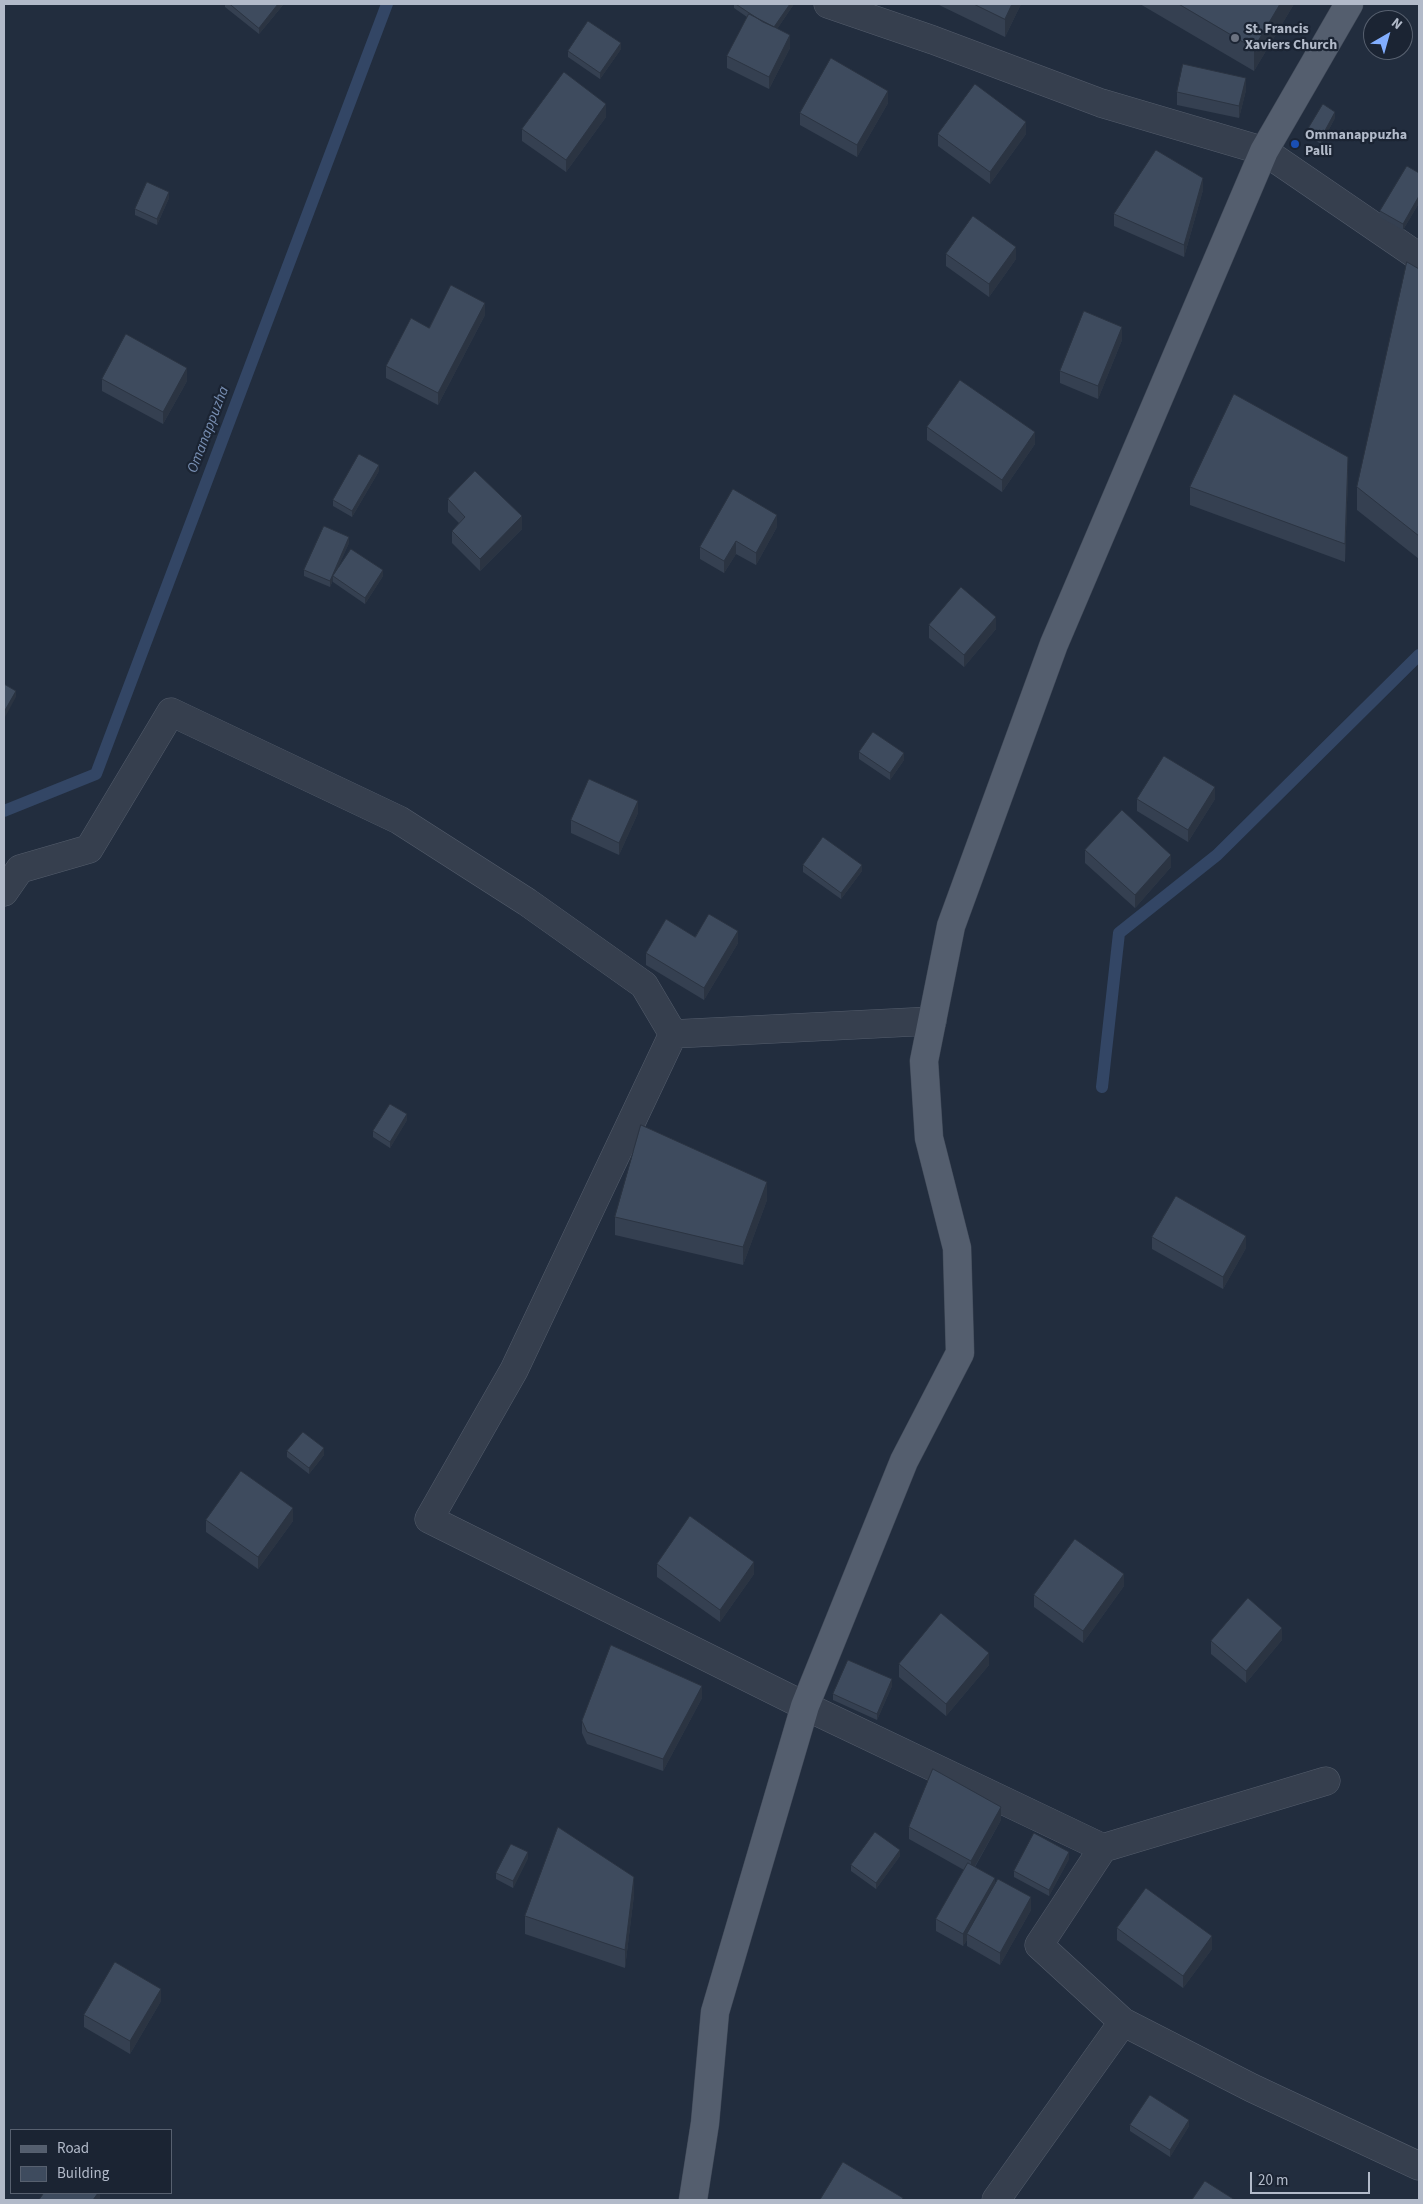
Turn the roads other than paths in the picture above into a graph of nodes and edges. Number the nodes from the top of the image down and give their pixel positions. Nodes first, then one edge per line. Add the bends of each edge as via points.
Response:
1 (828, 4) edge
2 (1349, 4) edge
3 (1264, 151) junction
4 (1419, 257) edge
5 (4, 892) edge
6 (932, 1021) junction
7 (673, 1034) junction
8 (805, 1706) junction
9 (1326, 1781) dead end
10 (1103, 1848) junction
11 (1123, 2022) junction
12 (1419, 2166) edge
13 (693, 2200) edge
14 (996, 2200) edge

1 - 3 street via 1101,104
2 - 3 main road
3 - 4 street
3 - 6 main road via 1054,644 951,926
5 - 7 street via 20,869 89,849 171,712 399,820 527,902 644,984
6 - 7 street
6 - 8 main road via 924,1061 929,1138 957,1248 960,1353 904,1461
7 - 8 street via 514,1370 429,1519
8 - 10 street
8 - 13 main road via 715,2012 705,2123
9 - 10 street
10 - 11 street via 1039,1945
11 - 12 street via 1252,2088
11 - 14 street

